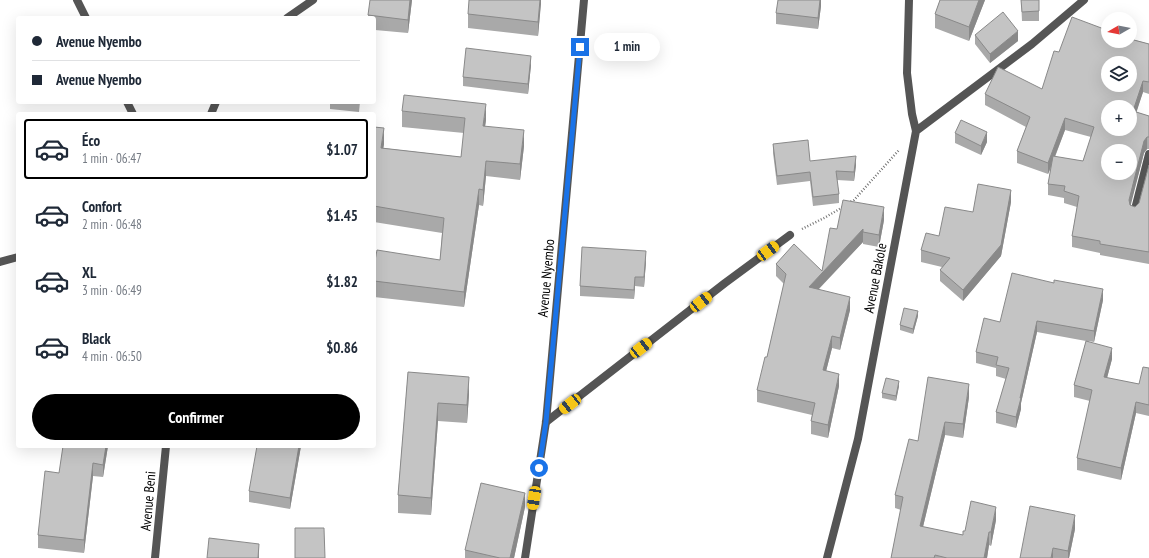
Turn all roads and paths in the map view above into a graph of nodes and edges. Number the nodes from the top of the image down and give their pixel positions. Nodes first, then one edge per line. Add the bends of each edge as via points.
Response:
1 (77, 0) edge
2 (313, 0) edge
3 (584, 0) edge
4 (909, 0) edge
5 (1084, 0) edge
6 (85, 16) edge
7 (290, 16) edge
8 (916, 131) junction
9 (1149, 154) edge
10 (1134, 213) edge
11 (790, 235) joint
12 (16, 258) edge
13 (0, 262) edge
14 (546, 422) junction
15 (166, 448) edge
16 (156, 558) edge
17 (525, 558) edge
18 (827, 558) edge

1 - 6 street
2 - 7 street
3 - 14 street, Avenue Nyembo
4 - 8 street, Avenue Bakole via 907,73
5 - 8 street via 1032,44
8 - 11 path via 854,200
8 - 18 street, Avenue Bakole via 858,440
9 - 10 street
11 - 14 street
12 - 13 street
14 - 17 street, Avenue Nyembo
15 - 16 street, Avenue Beni

